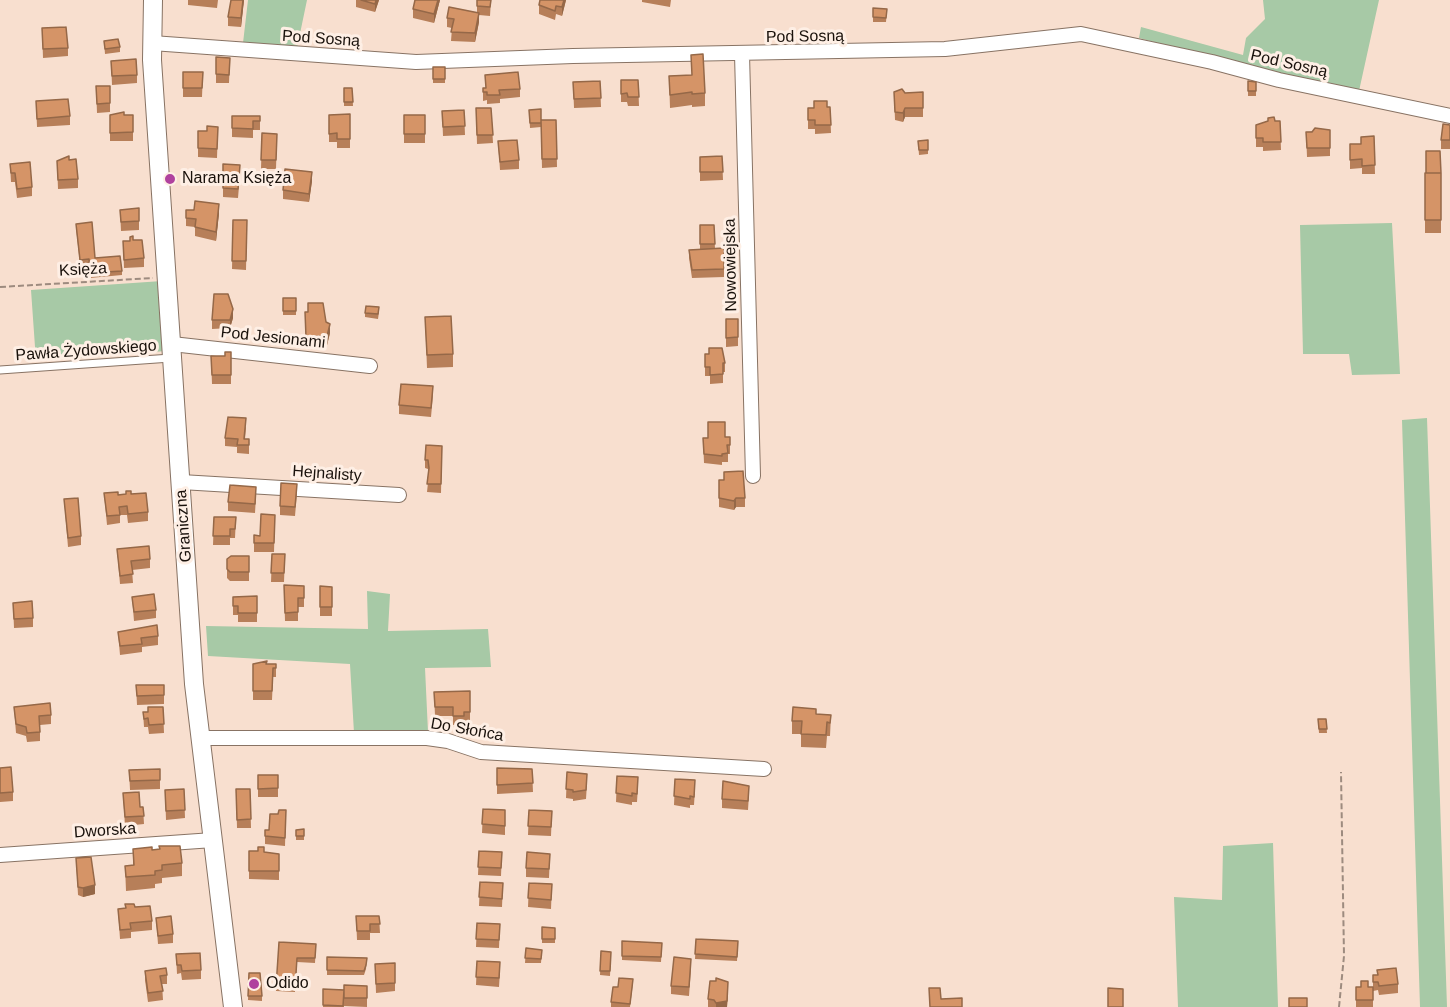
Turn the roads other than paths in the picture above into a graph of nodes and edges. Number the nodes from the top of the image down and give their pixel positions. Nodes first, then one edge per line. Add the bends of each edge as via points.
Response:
1 (153, 0) edge
2 (152, 44) junction
3 (742, 54) junction
4 (1450, 116) edge
5 (173, 351) junction
6 (370, 366) dead end
7 (0, 370) edge
8 (753, 476) dead end
9 (181, 482) junction
10 (399, 495) dead end
11 (200, 738) junction
12 (764, 769) dead end
13 (213, 840) junction
14 (0, 855) edge
15 (233, 1007) edge

1 - 2 street, Graniczna
2 - 3 street, Pod Sosną via 416,62
2 - 5 street, Graniczna
3 - 4 street, Pod Sosną via 945,49 1081,34
3 - 8 street, Nowowiejska
5 - 6 street, Pod Jesionami
5 - 7 lane, Pawła Żydowskiego
5 - 9 street, Graniczna
9 - 10 street, Hejnalisty
9 - 11 street, Graniczna
11 - 12 street, Do Słońca via 427,738 481,752
11 - 13 street, Graniczna
13 - 14 street, Dworska
13 - 15 street, Graniczna

